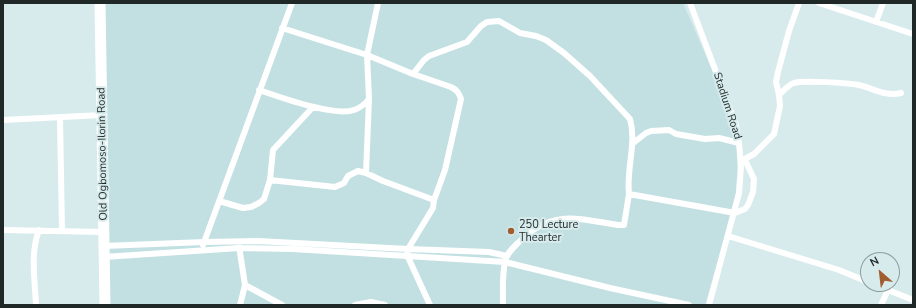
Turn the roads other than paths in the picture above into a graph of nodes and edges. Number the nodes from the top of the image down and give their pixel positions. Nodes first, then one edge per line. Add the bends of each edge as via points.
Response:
1 (100, 3) edge
2 (292, 3) edge
3 (378, 3) edge
4 (690, 3) edge
5 (799, 3) edge
6 (819, 3) edge
7 (883, 3) edge
8 (876, 22) junction
9 (282, 28) junction
10 (913, 34) edge
11 (367, 55) junction
12 (413, 74) junction
13 (259, 90) junction
14 (900, 93) dead end
15 (779, 95) junction
16 (369, 99) junction
17 (313, 107) junction
18 (102, 115) junction
19 (60, 117) junction
20 (3, 120) edge
21 (739, 143) junction
22 (632, 144) junction
23 (743, 160) junction
24 (366, 173) junction
25 (270, 180) junction
26 (629, 194) junction
27 (434, 200) junction
28 (219, 201) junction
29 (735, 213) junction
30 (3, 230) edge
31 (39, 230) junction
32 (62, 231) junction
33 (104, 232) junction
34 (728, 236) junction
35 (238, 240) junction
36 (204, 242) junction
37 (239, 248) junction
38 (202, 250) junction
39 (104, 252) junction
40 (408, 252) junction
41 (506, 259) junction
42 (860, 279) edge
43 (245, 285) junction
44 (887, 292) edge
45 (893, 292) edge
46 (913, 300) edge
47 (36, 305) edge
48 (105, 305) edge
49 (240, 305) edge
50 (282, 305) edge
51 (355, 305) edge
52 (385, 305) edge
53 (430, 305) edge
54 (503, 305) edge
55 (689, 305) edge
56 (709, 305) edge
57 (881, 305) edge

1 - 18 highway, Old Ogbomoso-Ilorin Road
2 - 9 street
3 - 11 street
4 - 21 street, Stadium Road via 730,109
5 - 15 street via 778,72 776,82
6 - 8 street
7 - 8 street
8 - 10 street
9 - 11 street
9 - 13 street
11 - 12 street
11 - 16 street
12 - 22 street via 429,56 467,42 481,26 499,21 520,33 546,40 590,76 630,119
12 - 27 street via 451,87 456,90 460,99 445,170
13 - 17 street
13 - 28 street
14 - 15 street via 878,92 858,85 800,82 789,85
15 - 23 street via 780,106 774,134 754,154
16 - 17 street via 363,106 353,110
16 - 24 street
17 - 25 street via 273,150
18 - 19 street
18 - 33 highway, Old Ogbomoso-Ilorin Road
19 - 20 street
19 - 32 street
21 - 22 street via 719,138 705,139 676,134 669,130 646,133
21 - 23 street, Stadium Road
22 - 26 street
23 - 29 street, Stadium Road
23 - 29 street via 754,179 753,192 745,209
24 - 25 street via 358,172 348,176 344,183 335,187
24 - 27 street
25 - 28 street via 264,199 251,207 243,208
26 - 29 street
26 - 41 street via 624,225 570,218 554,220 528,233
27 - 40 street via 433,208
28 - 36 street
29 - 34 street, Stadium Road
30 - 31 street
31 - 32 street
31 - 47 street via 34,242
32 - 33 street
33 - 39 highway, Old Ogbomoso-Ilorin Road
34 - 42 street
34 - 56 street, Stadium Road
35 - 36 street
35 - 37 street
35 - 40 street
36 - 38 street
36 - 39 street
37 - 38 street
37 - 40 street
37 - 43 street
38 - 39 street
39 - 48 highway, Old Ogbomoso-Ilorin Road
40 - 41 street
40 - 53 street
41 - 54 street
41 - 55 street via 610,288
43 - 49 street
43 - 50 street
44 - 57 street
45 - 46 street
51 - 52 street via 371,302

